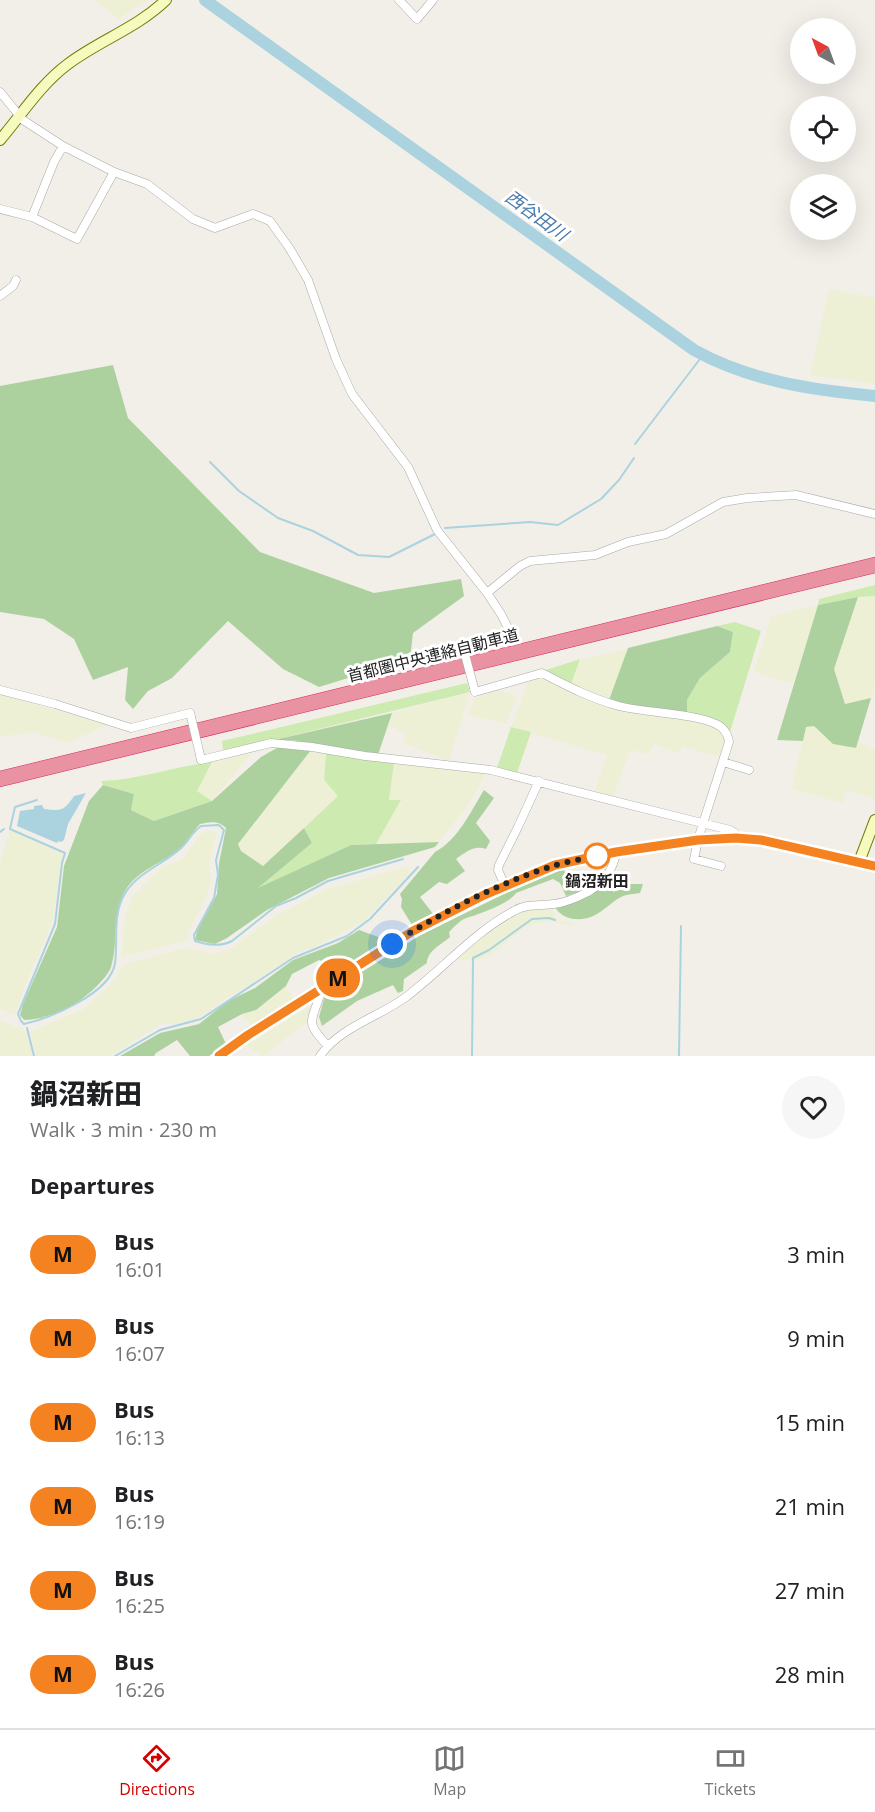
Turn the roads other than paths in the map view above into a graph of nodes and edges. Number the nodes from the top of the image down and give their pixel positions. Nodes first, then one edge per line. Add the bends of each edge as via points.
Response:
1 (166, 0) edge
2 (399, 0) edge
3 (433, 0) edge
4 (0, 92) edge
5 (20, 117) junction
6 (0, 140) edge
7 (63, 146) junction
8 (114, 172) junction
9 (0, 209) edge
10 (32, 217) junction
11 (16, 280) dead end
12 (0, 296) edge
13 (875, 514) edge
14 (875, 565) edge
15 (875, 575) edge
16 (487, 593) junction
17 (0, 690) edge
18 (723, 762) junction
19 (749, 770) dead end
20 (0, 779) edge
21 (539, 781) junction
22 (0, 789) edge
23 (875, 820) edge
24 (703, 823) junction
25 (736, 838) junction
26 (698, 840) junction
27 (616, 852) junction
28 (859, 862) junction
29 (721, 866) dead end
30 (875, 866) edge
31 (505, 886) junction
32 (319, 990) junction
33 (328, 1046) junction
34 (219, 1056) edge
35 (320, 1056) edge

1 - 5 street via 138,22 64,67
2 - 3 street via 417,19
4 - 5 street
5 - 6 street
5 - 7 street
7 - 8 street
7 - 10 street
8 - 10 street via 77,239
8 - 16 street via 147,184 193,219 215,228 253,214 270,221 308,280 352,394 408,467 437,530
9 - 10 street
11 - 12 street
13 - 16 street via 796,495 723,502 666,534 628,542 595,555 530,561
14 - 20 highway, 首都圏中央連絡自動車道
15 - 22 highway, 首都圏中央連絡自動車道
16 - 18 street, bridge via 513,638 463,646 475,692 542,673 620,706 716,724 729,738
17 - 21 street, bridge via 131,728 190,713 201,759 271,743 289,744 491,770
18 - 19 street
18 - 24 street
21 - 24 street
21 - 31 street via 499,865
23 - 28 street
24 - 25 street via 733,832
24 - 26 street
25 - 26 street
25 - 28 street
26 - 27 street
26 - 29 street via 694,859
27 - 31 street via 555,865
27 - 33 street via 613,866 588,891 564,902 534,904 513,911 405,998
28 - 30 street
31 - 32 street via 413,931
32 - 33 street via 311,1023
32 - 34 street
33 - 35 street

